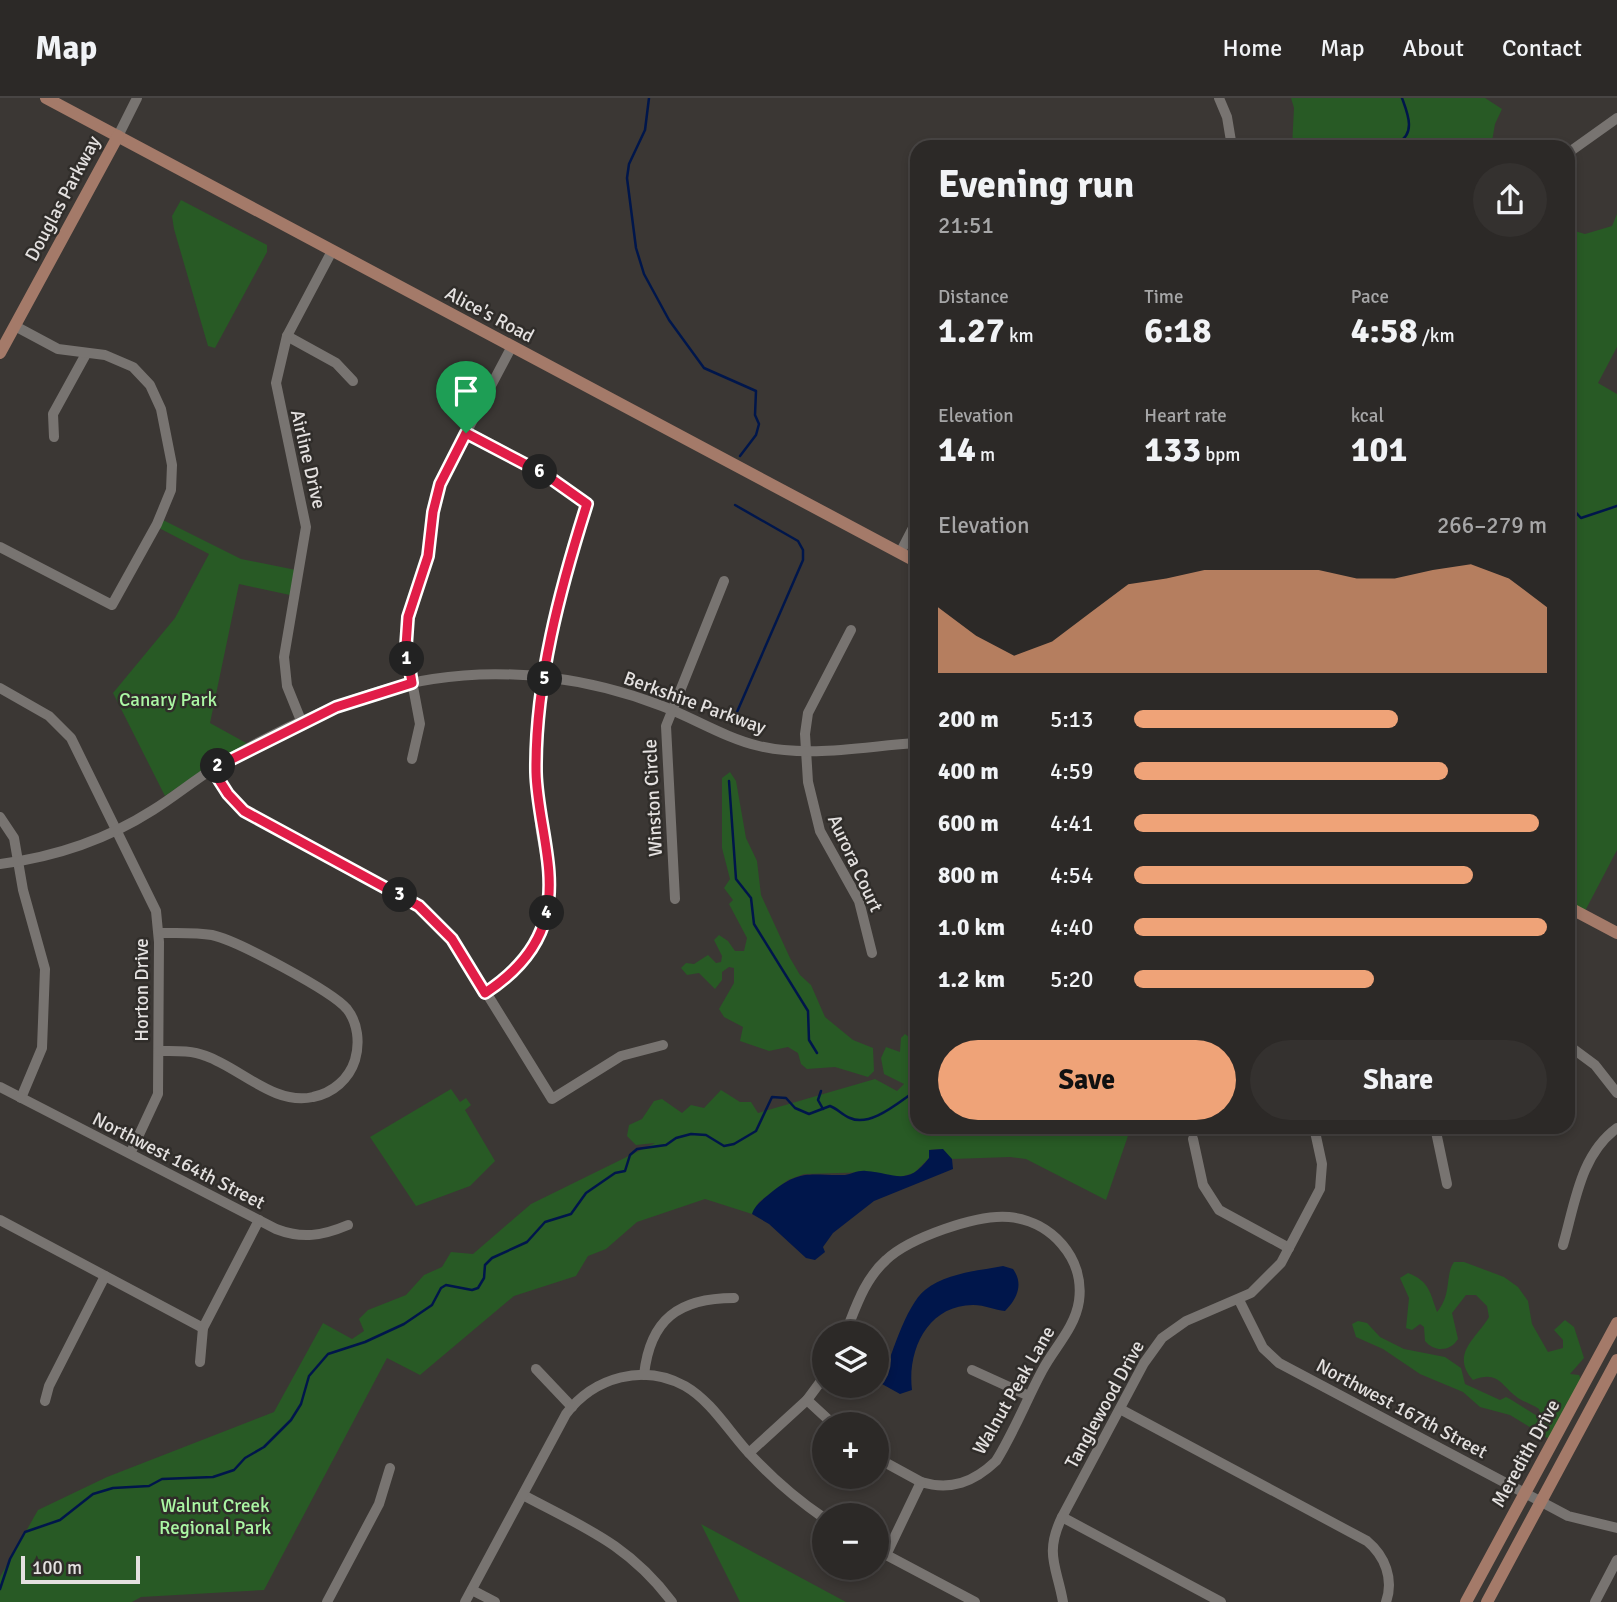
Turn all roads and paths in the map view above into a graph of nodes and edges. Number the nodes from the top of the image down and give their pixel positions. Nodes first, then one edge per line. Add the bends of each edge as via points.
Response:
1 (46, 98) edge
2 (137, 98) edge
3 (1219, 98) edge
4 (1617, 118) edge
5 (118, 136) junction
6 (1231, 140) edge
7 (1575, 148) edge
8 (331, 251) junction
9 (15, 326) junction
10 (287, 336) junction
11 (511, 348) junction
12 (0, 353) edge
13 (86, 354) junction
14 (353, 381) dead end
15 (466, 433) junction
16 (54, 438) dead end
17 (910, 533) edge
18 (0, 547) edge
19 (900, 552) junction
20 (910, 558) edge
21 (724, 581) dead end
22 (851, 630) dead end
23 (546, 677) junction
24 (412, 683) junction
25 (0, 688) edge
26 (671, 710) junction
27 (302, 723) junction
28 (910, 743) edge
29 (806, 750) junction
30 (411, 759) dead end
31 (212, 769) junction
32 (0, 817) edge
33 (117, 830) junction
34 (19, 862) junction
35 (0, 864) edge
36 (675, 899) dead end
37 (1575, 910) edge
38 (159, 933) junction
39 (1617, 933) edge
40 (872, 953) dead end
41 (485, 993) junction
42 (663, 1045) dead end
43 (1575, 1050) edge
44 (159, 1051) junction
45 (0, 1087) edge
46 (1617, 1093) edge
47 (21, 1098) junction
48 (1617, 1128) edge
49 (1315, 1134) edge
50 (1436, 1134) edge
51 (1193, 1139) dead end
52 (131, 1152) junction
53 (1447, 1184) dead end
54 (0, 1220) edge
55 (259, 1220) junction
56 (348, 1225) dead end
57 (1563, 1245) dead end
58 (1289, 1248) junction
59 (105, 1276) junction
60 (734, 1298) dead end
61 (1239, 1300) junction
62 (851, 1321) edge
63 (1617, 1323) edge
64 (202, 1328) junction
65 (1617, 1360) edge
66 (200, 1362) dead end
67 (536, 1368) dead end
68 (972, 1370) dead end
69 (644, 1375) junction
70 (812, 1393) edge
71 (1029, 1396) junction
72 (807, 1400) junction
73 (45, 1401) dead end
74 (572, 1407) junction
75 (1120, 1409) junction
76 (820, 1412) edge
77 (749, 1452) junction
78 (889, 1465) edge
79 (390, 1468) dead end
80 (921, 1482) junction
81 (523, 1494) junction
82 (1526, 1494) junction
83 (1540, 1502) junction
84 (812, 1509) edge
85 (1062, 1517) junction
86 (1617, 1528) edge
87 (889, 1539) edge
88 (889, 1556) edge
89 (1617, 1560) edge
90 (472, 1590) junction
91 (327, 1602) edge
92 (465, 1602) edge
93 (495, 1602) edge
94 (672, 1602) edge
95 (975, 1602) edge
96 (1063, 1602) edge
97 (1221, 1602) edge
98 (1386, 1602) edge
99 (1466, 1602) edge
100 (1487, 1602) edge
101 (1594, 1602) edge

1 - 5 main road, Alice's Road
2 - 5 street, Douglas Parkway
3 - 6 street
4 - 7 street
5 - 8 main road, Alice's Road
5 - 9 main road, Douglas Parkway
8 - 10 street, Airline Drive
8 - 11 main road, Alice's Road
9 - 12 main road, Douglas Parkway
9 - 13 street via 58,349
10 - 14 street via 336,363
10 - 27 street, Airline Drive via 277,368 277,400 306,527 284,657 287,686
11 - 15 street
11 - 19 main road, Alice's Road
13 - 16 street via 53,414
13 - 18 street via 119,359 150,385 161,409 172,476 166,505 112,604
15 - 23 street via 546,475 587,504 560,597
15 - 24 street via 440,484 428,556 408,617 406,646
17 - 19 street
19 - 20 main road, Alice's Road
21 - 26 street, Winston Circle
22 - 29 street, Aurora Court via 811,703
23 - 24 street, Berkshire Parkway via 493,674
23 - 26 street, Berkshire Parkway via 625,694
23 - 41 street via 536,773 550,881 546,917 527,957
24 - 27 street, Berkshire Parkway via 354,700
24 - 30 street via 419,724
25 - 33 street, Horton Drive via 61,726 76,746
26 - 29 street, Berkshire Parkway via 745,742
26 - 36 street, Winston Circle via 666,735
27 - 31 street, Berkshire Parkway
28 - 29 street, Berkshire Parkway
29 - 40 street, Aurora Court via 815,816 859,901
31 - 33 street, Berkshire Parkway
31 - 41 street via 244,811 419,906 452,939
32 - 34 street via 14,838
33 - 34 street, Berkshire Parkway
33 - 38 street, Horton Drive via 156,911
34 - 35 street, Berkshire Parkway
34 - 47 street via 45,969 42,1048
37 - 39 main road
38 - 44 street, Horton Drive
38 - 44 street via 220,937 330,995 354,1022 358,1041 352,1068 333,1089 315,1097 294,1098 275,1092 208,1056
41 - 42 street via 552,1099 621,1056
43 - 46 street via 1595,1065
44 - 52 street, Horton Drive via 155,1106
45 - 47 street, Northwest 164th Street
47 - 52 street, Northwest 164th Street
48 - 57 street via 1589,1160
49 - 58 street, Tanglewood Drive via 1322,1180
50 - 53 street
51 - 58 street via 1203,1185 1219,1210
52 - 55 street, Northwest 164th Street
54 - 59 street
55 - 56 street, Northwest 164th Street via 305,1236
55 - 64 street
58 - 61 street, Tanglewood Drive via 1272,1274
59 - 64 street
59 - 73 street
60 - 69 street via 697,1301 669,1316 652,1339
61 - 75 street, Tanglewood Drive via 1186,1321 1162,1338
61 - 82 street, Northwest 167th Street via 1263,1348 1279,1363
62 - 71 street, Walnut Peak Lane via 868,1280 900,1248 927,1235 987,1219 1010,1217 1040,1226 1060,1241 1075,1265 1080,1289 1070,1326
63 - 82 main road, Meredith Drive
64 - 66 street
65 - 83 main road, Meredith Drive
67 - 74 street
68 - 71 street
69 - 74 street via 610,1380
69 - 77 street via 671,1380 697,1395
70 - 72 street
71 - 80 street, Walnut Peak Lane via 1004,1448 985,1472 956,1485
72 - 76 street
72 - 77 street
74 - 81 street
75 - 85 street, Tanglewood Drive
75 - 98 street via 1373,1546 1389,1580
77 - 84 street
78 - 80 street
79 - 91 street via 373,1516
80 - 87 street
81 - 90 street
81 - 94 street via 622,1549
82 - 83 street, Northwest 167th Street
82 - 99 main road, Meredith Drive
83 - 86 street, Northwest 167th Street via 1568,1517
83 - 100 main road, Meredith Drive
85 - 96 street, Tanglewood Drive via 1051,1556
85 - 97 street
88 - 95 street
89 - 101 street
90 - 92 street
90 - 93 street

